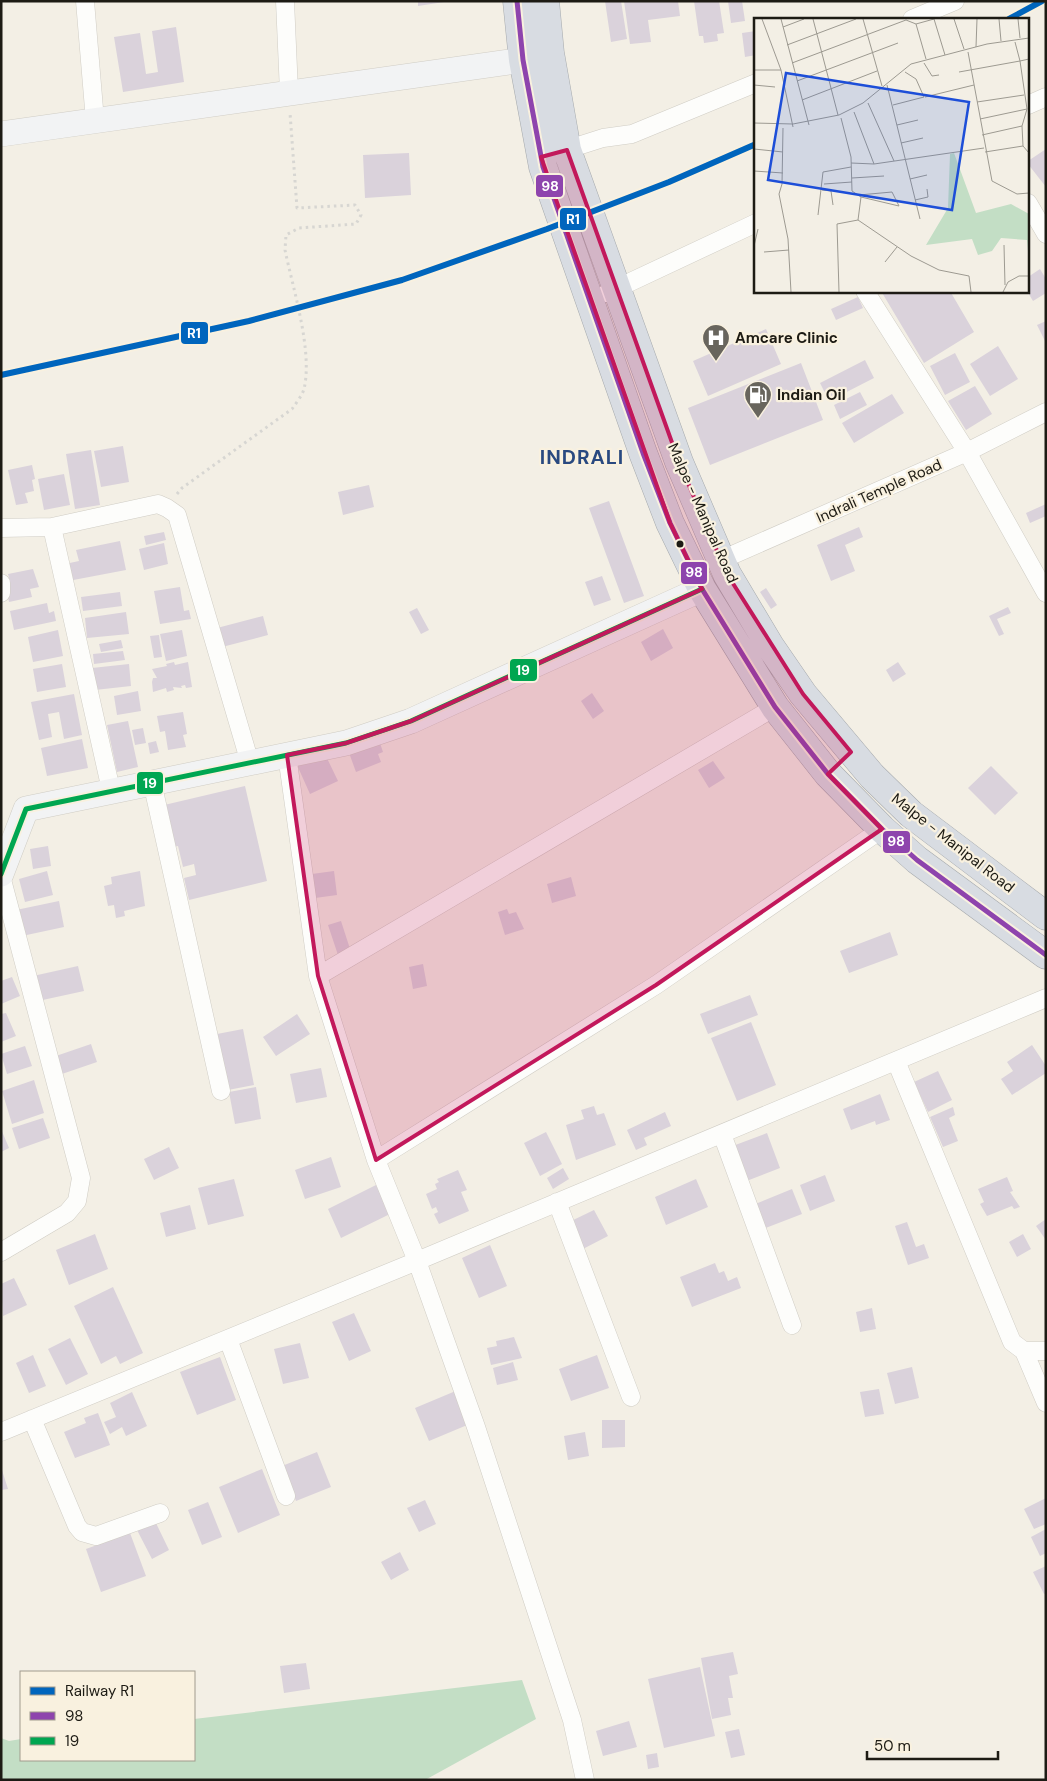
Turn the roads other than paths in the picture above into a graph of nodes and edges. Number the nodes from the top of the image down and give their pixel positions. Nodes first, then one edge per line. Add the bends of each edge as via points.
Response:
1 (85, 1) edge
2 (285, 1) edge
3 (517, 1) edge
4 (545, 1) edge
5 (955, 1) edge
6 (914, 18) edge
7 (523, 60) junction
8 (754, 84) edge
9 (289, 92) junction
10 (1046, 97) edge
11 (1030, 104) edge
12 (95, 121) junction
13 (1, 134) edge
14 (567, 150) junction
15 (541, 157) junction
16 (1030, 206) edge
17 (754, 224) edge
18 (1046, 234) edge
19 (616, 290) junction
20 (867, 292) edge
21 (589, 300) junction
22 (1040, 414) edge
23 (967, 452) junction
24 (52, 527) junction
25 (1, 528) edge
26 (721, 560) junction
27 (1, 582) edge
28 (702, 588) junction
29 (1046, 593) edge
30 (1, 594) edge
31 (775, 707) junction
32 (851, 752) junction
33 (287, 755) junction
34 (250, 763) junction
35 (828, 774) junction
36 (152, 782) junction
37 (111, 790) junction
38 (882, 829) junction
39 (1, 875) edge
40 (1046, 916) edge
41 (1046, 955) edge
42 (318, 976) junction
43 (1046, 998) edge
44 (896, 1061) junction
45 (221, 1091) dead end
46 (722, 1134) junction
47 (376, 1160) junction
48 (557, 1202) junction
49 (1, 1252) edge
50 (417, 1261) junction
51 (792, 1325) dead end
52 (228, 1339) junction
53 (1024, 1350) junction
54 (1046, 1351) edge
55 (631, 1397) dead end
56 (1046, 1403) edge
57 (32, 1419) junction
58 (1, 1432) edge
59 (286, 1496) dead end
60 (160, 1513) dead end
61 (585, 1780) edge

1 - 12 street
2 - 9 street
3 - 7 highway
4 - 14 highway, Malpe - Manipal Road via 550,53
5 - 6 street
7 - 9 street
7 - 15 highway
8 - 14 street via 632,134 604,138
9 - 12 street
10 - 11 street
12 - 13 street
14 - 15 street
14 - 19 highway, Malpe - Manipal Road
15 - 21 highway
16 - 18 street
17 - 19 street
19 - 21 street
19 - 26 highway, Malpe - Manipal Road via 679,462
20 - 23 street
21 - 28 highway via 670,523
22 - 23 street, Indrali Temple Road
23 - 26 street, Indrali Temple Road
23 - 29 street
24 - 25 street
24 - 34 street via 158,504 177,515
24 - 37 street
26 - 32 highway, Malpe - Manipal Road via 770,646 802,694
27 - 30 street
28 - 31 highway
28 - 33 street via 411,721 346,743
31 - 35 highway
31 - 42 street
32 - 35 highway
32 - 40 highway, Malpe - Manipal Road via 911,814
33 - 34 street
33 - 42 street
34 - 36 street
35 - 38 highway
36 - 37 street
36 - 45 street
37 - 39 street via 26,809
38 - 41 highway via 917,860
38 - 47 street via 656,985
39 - 49 street via 82,1178 76,1201 67,1213
42 - 47 street
43 - 44 street
44 - 46 street
44 - 53 street via 1012,1342
46 - 48 street
46 - 51 street
47 - 50 street
48 - 50 street
48 - 55 street
50 - 52 street
50 - 61 street via 476,1427 572,1720
52 - 57 street
52 - 59 street
53 - 54 street
53 - 56 street
57 - 58 street
57 - 60 street via 82,1532 96,1536

